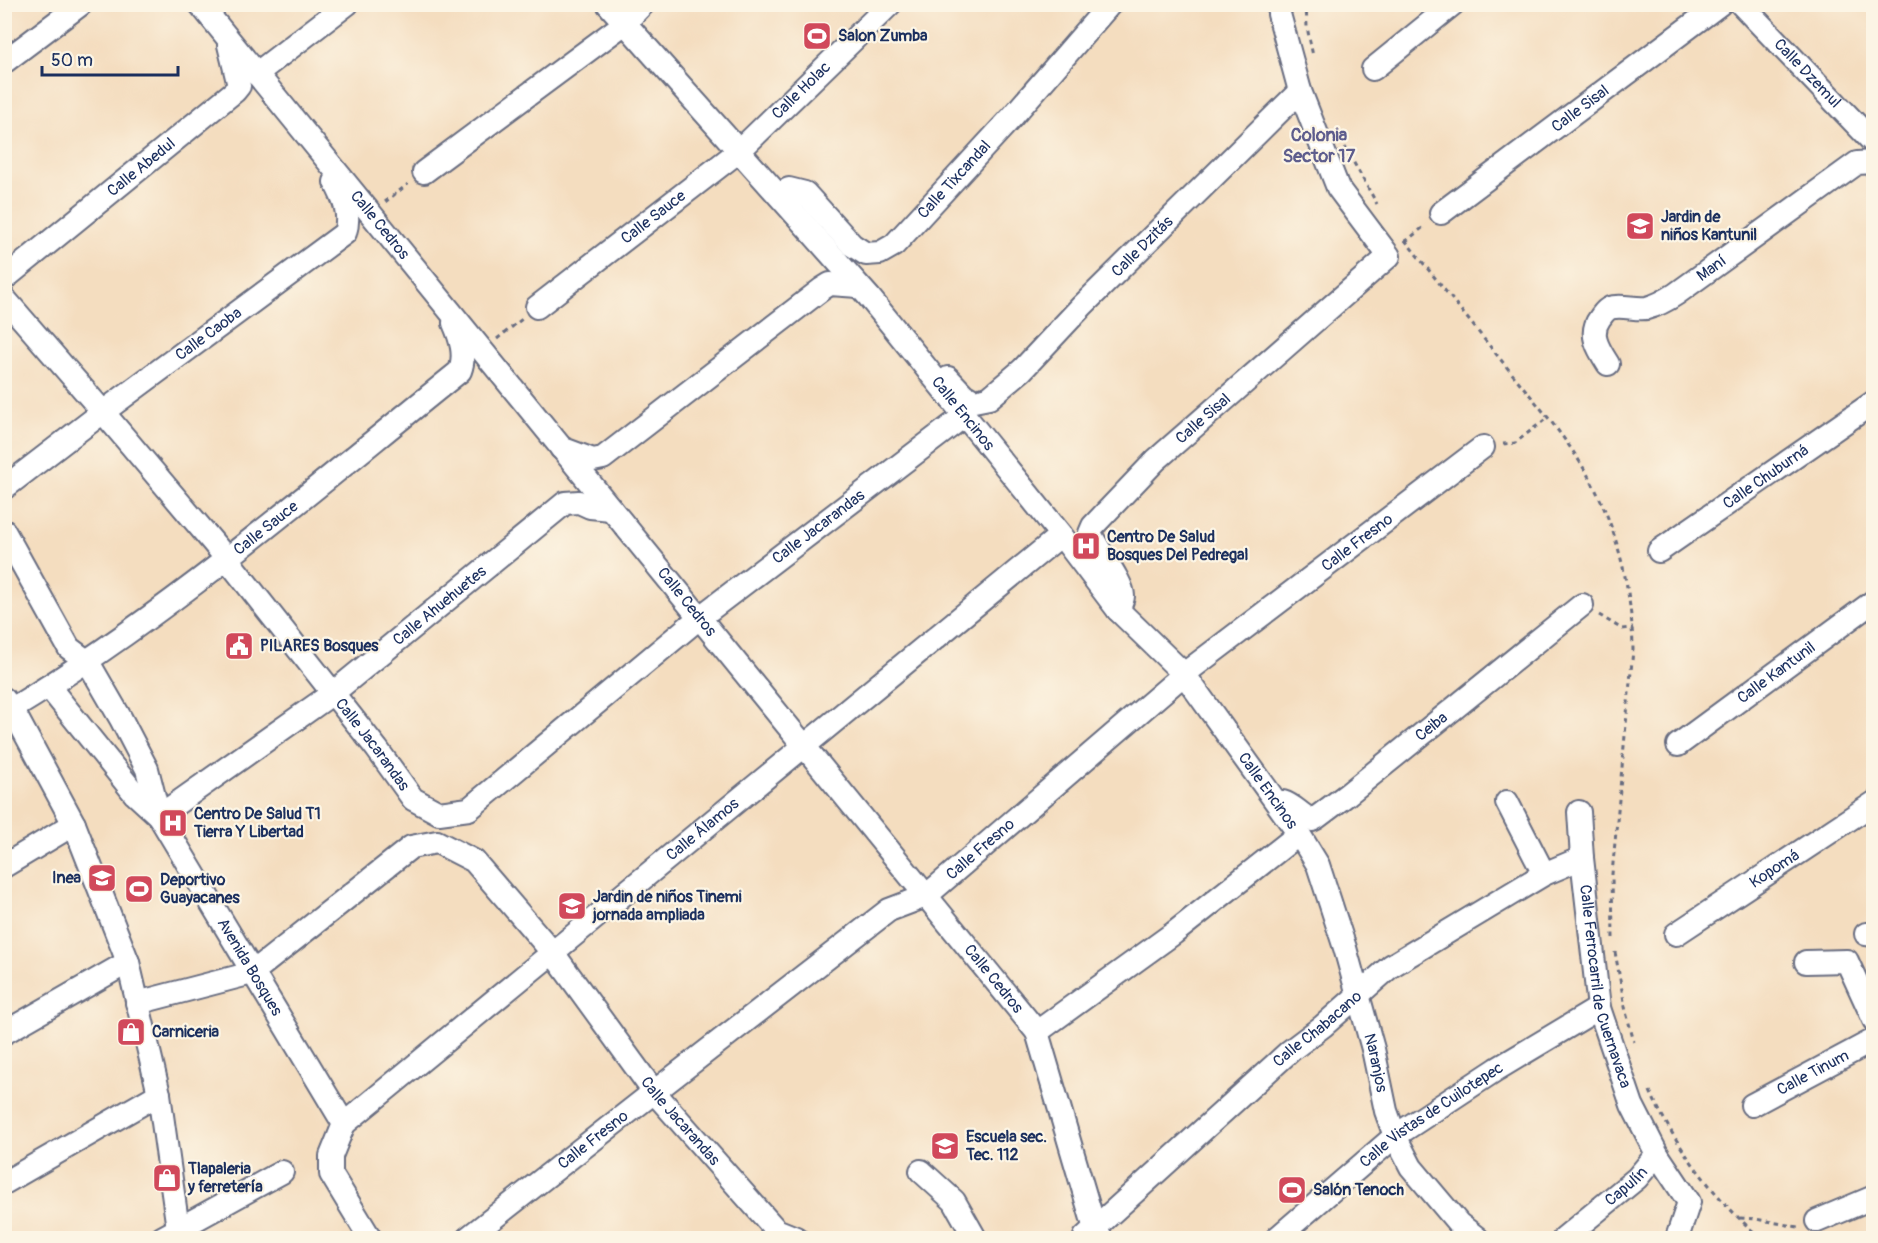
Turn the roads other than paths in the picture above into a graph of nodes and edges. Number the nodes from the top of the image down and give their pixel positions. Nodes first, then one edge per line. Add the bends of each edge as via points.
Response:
1 (81, 4) edge
2 (200, 4) edge
3 (347, 4) edge
4 (608, 4) edge
5 (643, 4) edge
6 (890, 4) edge
7 (1110, 4) edge
8 (1279, 4) edge
9 (1453, 4) edge
10 (1720, 4) edge
11 (1741, 4) edge
12 (625, 23) junction
13 (228, 39) junction
14 (4, 62) edge
15 (1374, 69) dead end
16 (256, 74) junction
17 (1300, 91) junction
18 (1871, 135) edge
19 (739, 151) junction
20 (321, 154) junction
21 (1865, 163) edge
22 (424, 172) road end
23 (779, 195) junction
24 (1441, 213) road end
25 (4, 279) edge
26 (858, 286) junction
27 (4, 298) edge
28 (537, 307) road end
29 (449, 311) junction
30 (901, 338) junction
31 (1608, 364) dead end
32 (981, 400) junction
33 (1874, 402) edge
34 (103, 412) junction
35 (964, 416) junction
36 (1483, 447) road end
37 (561, 448) junction
38 (999, 458) junction
39 (4, 488) edge
40 (611, 509) junction
41 (4, 531) edge
42 (1061, 534) junction
43 (1659, 551) dead end
44 (227, 559) junction
45 (1874, 601) edge
46 (1582, 604) road end
47 (1118, 610) junction
48 (699, 618) junction
49 (88, 662) junction
50 (1184, 674) junction
51 (49, 687) junction
52 (333, 693) junction
53 (8, 704) edge
54 (1678, 745) dead end
55 (804, 746) junction
56 (1275, 801) junction
57 (1507, 802) dead end
58 (1874, 803) edge
59 (1579, 812) dead end
60 (159, 816) junction
61 (74, 824) junction
62 (1299, 834) junction
63 (1581, 858) junction
64 (4, 866) edge
65 (1544, 874) junction
66 (926, 896) junction
67 (1676, 934) dead end
68 (553, 952) junction
69 (128, 962) junction
70 (1806, 962) dead end
71 (252, 973) junction
72 (1358, 996) junction
73 (136, 1003) junction
74 (1599, 1008) junction
75 (1874, 1020) edge
76 (1037, 1032) junction
77 (4, 1033) edge
78 (1874, 1040) edge
79 (654, 1092) junction
80 (159, 1095) junction
81 (1752, 1105) dead end
82 (344, 1124) junction
83 (1395, 1136) junction
84 (1657, 1154) junction
85 (921, 1171) dead end
86 (282, 1172) dead end
87 (4, 1183) edge
88 (1874, 1197) edge
89 (1817, 1221) road end
90 (174, 1235) edge
91 (780, 1236) edge
92 (1093, 1236) edge
93 (370, 1239) edge
94 (468, 1239) edge
95 (975, 1239) edge
96 (1277, 1239) edge
97 (1477, 1239) edge
98 (1564, 1239) edge
99 (1677, 1239) edge

1 - 14 street
2 - 13 street, Calle Cedros
3 - 16 street
4 - 12 street, Calle Encinos
5 - 12 street
6 - 19 street, Calle Holac
7 - 23 street, Calle Tixcandal via 894,245 880,253 867,254 852,245 805,193 789,189
8 - 17 street
9 - 15 street
10 - 24 street, Calle Sisal
11 - 18 street, Calle Dzemul
12 - 19 street, Calle Encinos
12 - 22 street
13 - 16 street, Calle Cedros
13 - 25 street, Calle Abedul via 239,86 235,91
16 - 20 street, Calle Cedros
17 - 32 street, Calle Dzitás via 1022,370 989,398
17 - 47 street, Calle Sisal via 1338,188 1397,248 1156,460 1093,526 1090,533 1094,543 1120,585 1123,597
18 - 21 street, Maní
19 - 23 street, Calle Encinos
19 - 28 street, Calle Sauce
20 - 29 street, Calle Cedros
20 - 34 street, Calle Caoba via 347,206 345,233
21 - 31 street, Maní via 1659,304 1644,309 1605,311 1596,323 1594,336
23 - 26 street, Calle Encinos
26 - 30 street, Calle Encinos
26 - 37 street via 830,284 822,289 603,458 593,459
27 - 34 street, Calle Jacarandas
29 - 37 street, Calle Cedros
29 - 44 street, Calle Sauce via 462,345 460,371
30 - 32 street via 915,342 964,395
30 - 35 street, Calle Encinos
32 - 38 street
33 - 43 street, Calle Chuburná
34 - 39 street, Calle Caoba
34 - 44 street, Calle Jacarandas
35 - 38 street, Calle Encinos
35 - 48 street, Calle Jacarandas
36 - 50 street, Calle Fresno
37 - 40 street, Calle Cedros
38 - 42 street, Calle Encinos
40 - 48 street, Calle Cedros
40 - 52 street, Calle Ahuehuetes via 565,503
41 - 49 street via 69,648
42 - 47 street, Calle Encinos
42 - 55 street, Calle Álamos
44 - 49 street, Calle Sauce
44 - 52 street, Calle Jacarandas
45 - 54 street, Calle Kantunil
46 - 56 street, Ceiba via 1317,818 1308,819 1286,802
47 - 50 street, Calle Encinos
48 - 52 street, Calle Jacarandas via 469,809 439,813 413,799
48 - 55 street, Calle Cedros
49 - 51 street, Calle Sauce
49 - 60 street via 147,769
50 - 56 street, Calle Encinos
50 - 66 street, Calle Fresno
51 - 53 street, Calle Sauce
51 - 60 street, Avenida Bosques via 135,794
52 - 60 street, Calle Ahuehuetes
53 - 61 street
55 - 66 street, Calle Cedros
55 - 68 street, Calle Álamos
56 - 62 street, Calle Encinos
57 - 65 street
58 - 67 street, Kopomá
59 - 63 street, Calle Ferrocarril de Cuernavaca
60 - 71 street, Avenida Bosques
61 - 64 street
61 - 69 street
62 - 72 street, Naranjos via 1318,865
62 - 76 street via 1174,933
63 - 65 street, Calle Chabacano
63 - 74 street, Calle Ferrocarril de Cuernavaca
65 - 72 street, Calle Chabacano via 1391,966
66 - 76 street, Calle Cedros
66 - 79 street, Calle Fresno via 889,910
68 - 71 street, Calle Jacarandas via 474,861 437,842 411,847
68 - 79 street, Calle Jacarandas
68 - 82 street, Calle Álamos
69 - 73 street
69 - 77 street
70 - 75 street via 1847,961
71 - 73 street, Calle Jacarandas
71 - 82 street, Avenida Bosques
72 - 83 street, Naranjos
72 - 92 street, Calle Chabacano via 1290,1051
73 - 80 street
74 - 83 street, Calle Vistas de Cuilotepec
74 - 84 street, Calle Ferrocarril de Cuernavaca via 1632,1105
76 - 92 street, Calle Cedros
78 - 81 street, Calle Tinum
79 - 91 street, Calle Jacarandas
79 - 94 street, Calle Fresno
80 - 87 street
80 - 90 street
82 - 93 street via 332,1156 331,1174
83 - 96 street, Calle Vistas de Cuilotepec
83 - 97 street, Naranjos via 1411,1167 1459,1224
84 - 98 street, Capulín via 1637,1178
84 - 99 street, Calle Ferrocarril de Cuernavaca via 1689,1202
85 - 95 street via 954,1201
86 - 90 street
88 - 89 street

